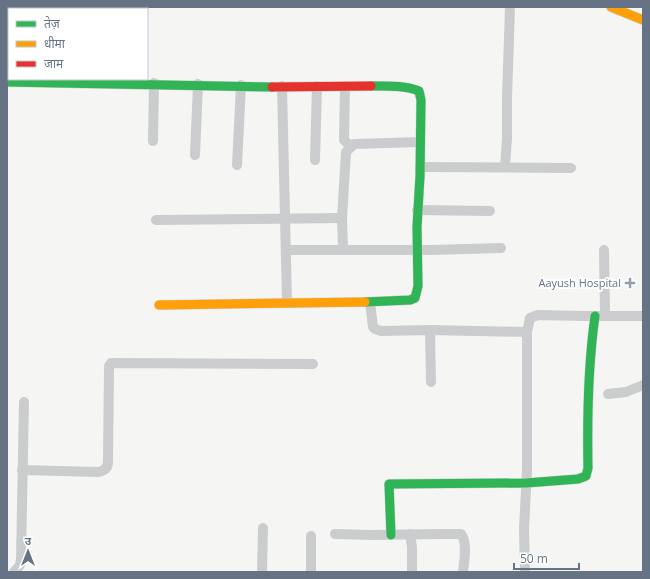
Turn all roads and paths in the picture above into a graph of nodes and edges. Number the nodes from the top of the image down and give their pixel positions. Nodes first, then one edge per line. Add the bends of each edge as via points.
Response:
1 (510, 7) edge
2 (611, 7) edge
3 (643, 20) edge
4 (7, 82) edge
5 (154, 83) junction
6 (198, 84) junction
7 (241, 85) junction
8 (282, 86) junction
9 (317, 86) junction
10 (345, 86) junction
11 (153, 141) dead end
12 (420, 142) junction
13 (351, 147) junction
14 (195, 155) dead end
15 (315, 160) dead end
16 (238, 165) dead end
17 (420, 167) junction
18 (505, 167) junction
19 (571, 168) dead end
20 (417, 210) junction
21 (490, 211) dead end
22 (286, 218) junction
23 (342, 218) junction
24 (156, 220) dead end
25 (501, 248) dead end
26 (286, 250) junction
27 (344, 250) junction
28 (418, 250) junction
29 (604, 250) dead end
30 (370, 302) junction
31 (287, 303) junction
32 (159, 305) dead end
33 (600, 316) junction
34 (643, 316) edge
35 (430, 330) junction
36 (527, 332) junction
37 (313, 364) dead end
38 (431, 382) dead end
39 (643, 385) edge
40 (608, 394) dead end
41 (24, 402) dead end
42 (22, 470) junction
43 (526, 483) junction
44 (263, 528) dead end
45 (334, 534) dead end
46 (410, 534) junction
47 (391, 535) junction
48 (311, 536) dead end
49 (14, 572) edge
50 (262, 572) edge
51 (311, 572) edge
52 (412, 572) edge
53 (463, 572) edge
54 (525, 572) edge

1 - 18 street
2 - 3 street
4 - 5 street
5 - 6 street
5 - 11 street
6 - 7 street
6 - 14 street
7 - 8 street
7 - 16 street
8 - 9 street
8 - 22 street
9 - 10 street
9 - 15 street
10 - 12 street via 384,86 418,91 421,100
10 - 13 street via 344,140
12 - 13 street via 354,144
12 - 17 street
13 - 23 street via 346,152
17 - 18 street
17 - 20 street
18 - 19 street
20 - 21 street
20 - 28 street
22 - 23 street
22 - 24 street
22 - 26 street
23 - 27 street
25 - 28 street
26 - 27 street
26 - 31 street
27 - 28 street
28 - 30 street via 418,286 415,298
29 - 33 street
30 - 31 street
30 - 35 street via 373,327 377,330
31 - 32 street
33 - 34 street
33 - 36 street via 538,314 530,318
33 - 43 street via 592,337 586,476 578,479
35 - 36 street
35 - 38 street
36 - 43 street
37 - 42 street via 111,363 108,366 106,468 98,472
39 - 40 street via 626,392
41 - 42 street
42 - 49 street via 21,559
43 - 47 street via 388,484
43 - 54 street
44 - 50 street
45 - 47 street
46 - 47 street
46 - 52 street
46 - 53 street via 461,534 465,544
48 - 51 street

